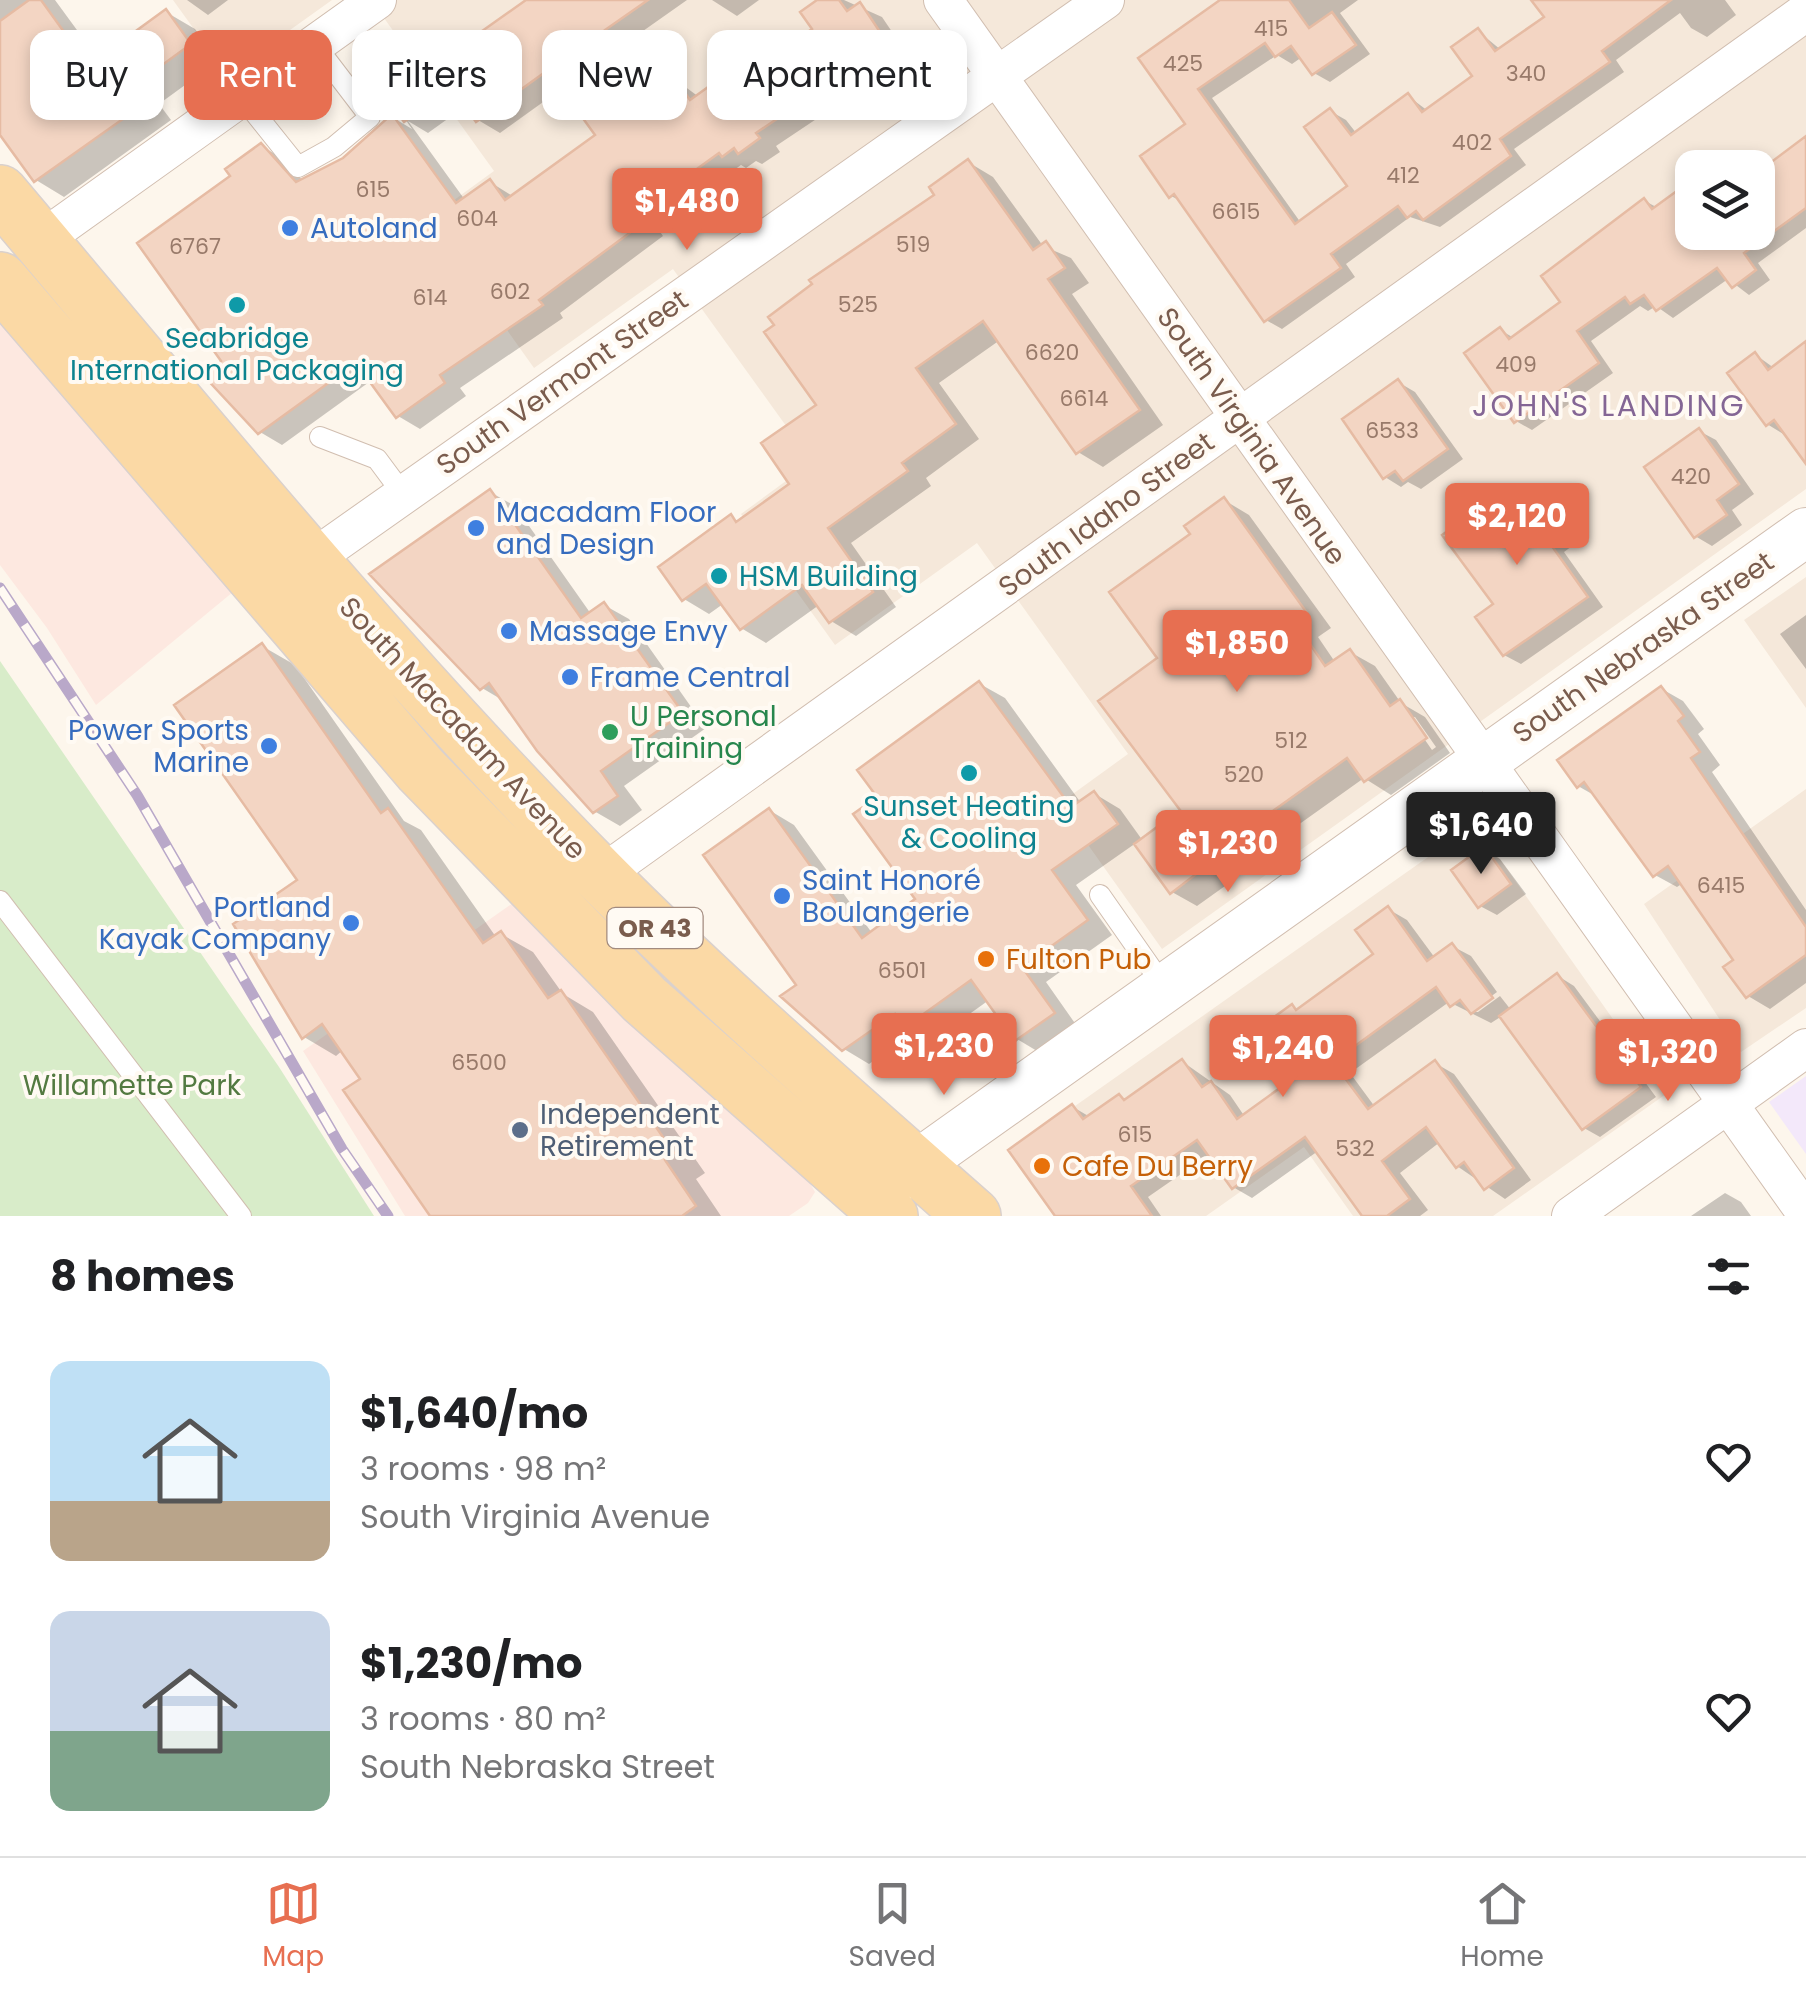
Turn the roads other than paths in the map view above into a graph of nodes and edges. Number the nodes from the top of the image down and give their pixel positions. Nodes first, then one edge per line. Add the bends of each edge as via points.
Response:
1 (377, 0) edge
2 (943, 0) edge
3 (1105, 0) edge
4 (1806, 12) edge
5 (332, 32) edge
6 (332, 68) edge
7 (998, 76) junction
8 (210, 120) edge
9 (261, 120) edge
10 (0, 193) edge
11 (40, 241) junction
12 (0, 280) edge
13 (1239, 418) junction
14 (320, 437) dead end
15 (403, 494) junction
16 (1806, 532) edge
17 (309, 561) junction
18 (266, 594) junction
19 (1484, 761) junction
20 (600, 876) junction
21 (1100, 895) dead end
22 (0, 901) edge
23 (1166, 988) junction
24 (1806, 1048) edge
25 (1728, 1104) junction
26 (916, 1166) junction
27 (868, 1210) edge
28 (1806, 1213) edge
29 (240, 1216) edge
30 (973, 1216) edge
31 (1571, 1216) edge

1 - 5 street
2 - 7 street, South Virginia Avenue
3 - 7 street, South Vermont Street
4 - 13 street, South Idaho Street
6 - 9 lane via 370,116 334,147 298,166
7 - 13 street, South Virginia Avenue
7 - 15 street, South Vermont Street
8 - 11 street
10 - 11 main road, South Macadam Avenue / OR 43
11 - 17 main road, South Macadam Avenue / OR 43
12 - 18 main road, South Macadam Avenue / OR 43
13 - 19 street, South Virginia Avenue
13 - 20 street, South Idaho Street
14 - 15 lane via 377,459
15 - 17 street, South Vermont Street
16 - 19 street, South Nebraska Street
17 - 18 street, South Vermont Street
17 - 20 main road, South Macadam Avenue / OR 43
18 - 27 main road, South Macadam Avenue / OR 43 via 422,770 644,999
19 - 23 street, South Nebraska Street
19 - 25 street, South Virginia Avenue
20 - 26 main road, South Macadam Avenue / OR 43
21 - 23 lane
22 - 29 lane
23 - 26 street, South Nebraska Street
24 - 25 street
25 - 28 street, South Virginia Avenue
25 - 31 street
26 - 27 street, South Nebraska Street
26 - 30 main road, South Macadam Avenue / OR 43

